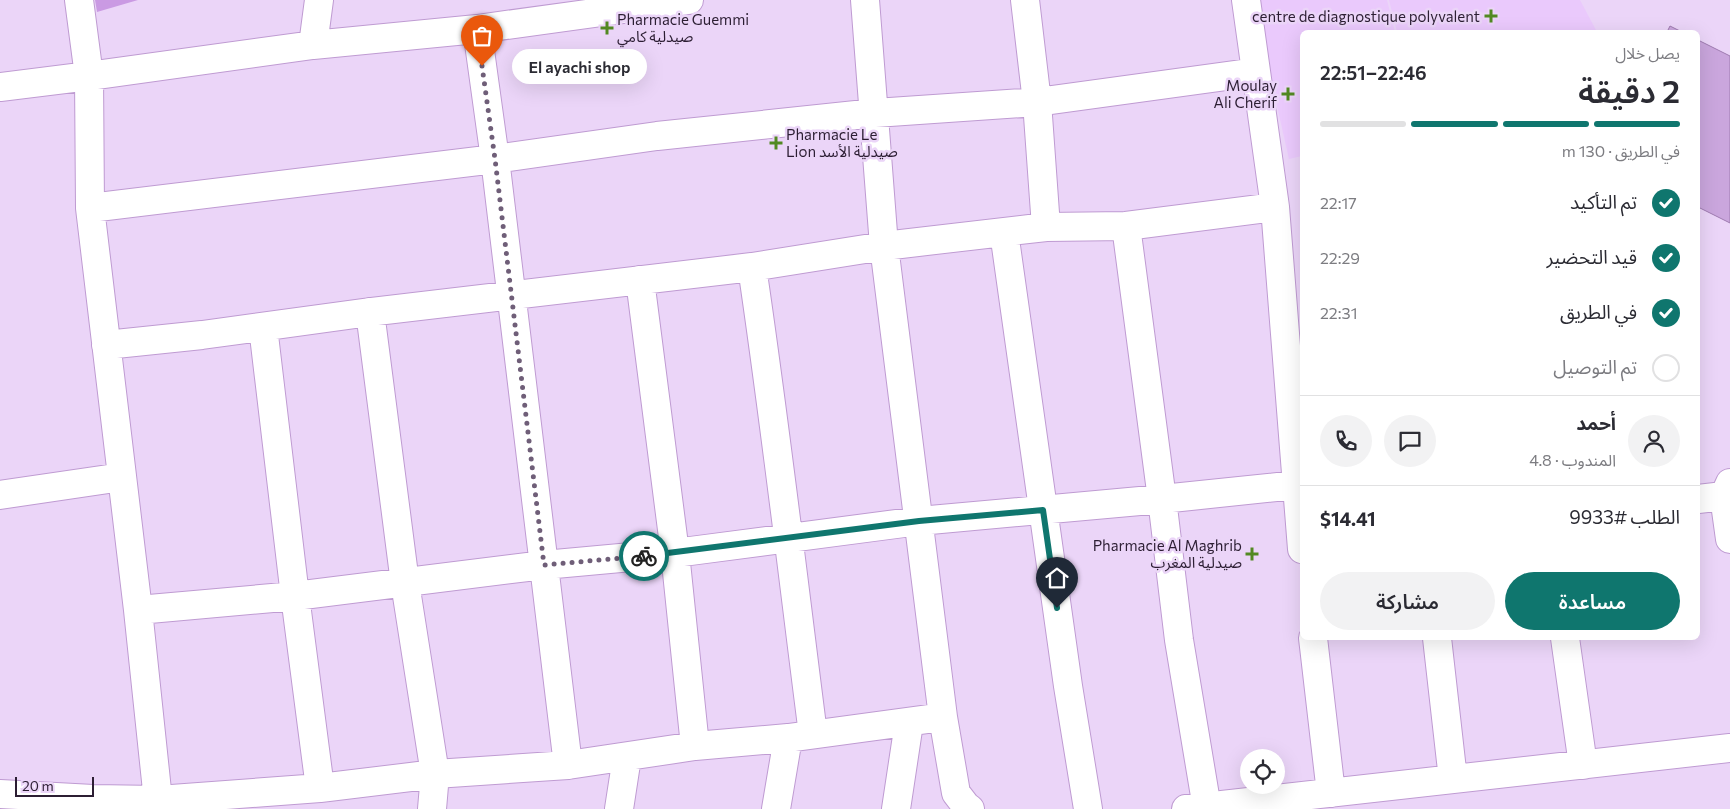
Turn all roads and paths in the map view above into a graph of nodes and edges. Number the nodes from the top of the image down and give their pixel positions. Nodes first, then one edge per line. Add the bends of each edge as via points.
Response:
1 (79, 0) edge
2 (319, 0) edge
3 (689, 0) edge
4 (865, 0) edge
5 (1024, 0) edge
6 (1246, 0) edge
7 (477, 29) junction
8 (313, 45) junction
9 (1256, 72) junction
10 (89, 76) junction
11 (0, 87) edge
12 (1037, 102) junction
13 (875, 114) junction
14 (495, 159) junction
15 (1275, 207) junction
16 (90, 208) junction
17 (1126, 226) junction
18 (1046, 227) junction
19 (1004, 232) junction
20 (884, 246) junction
21 (752, 266) junction
22 (640, 280) junction
23 (511, 296) junction
24 (370, 312) junction
25 (263, 327) junction
26 (106, 345) junction
27 (122, 477) junction
28 (1296, 485) junction
29 (1717, 493) edge
30 (0, 495) edge
31 (1162, 499) junction
32 (1043, 510) junction
33 (919, 521) junction
34 (1300, 528) edge
35 (787, 537) junction
36 (1730, 539) edge
37 (675, 553) junction
38 (544, 565) junction
39 (405, 583) junction
40 (295, 596) junction
41 (138, 610) junction
42 (1313, 640) edge
43 (1437, 640) edge
44 (1565, 640) edge
45 (943, 717) junction
46 (909, 722) junction
47 (801, 736) junction
48 (696, 746) junction
49 (1730, 748) edge
50 (626, 757) junction
51 (568, 765) junction
52 (1583, 765) junction
53 (435, 774) junction
54 (1453, 779) junction
55 (320, 788) junction
56 (1332, 793) junction
57 (0, 794) edge
58 (158, 800) junction
59 (1196, 808) edge
60 (432, 809) edge
61 (619, 809) edge
62 (776, 809) edge
63 (896, 809) edge
64 (970, 809) edge
65 (1088, 809) edge

1 - 10 street
2 - 8 street
3 - 7 street
4 - 13 street
5 - 12 street
6 - 9 street
7 - 8 street
7 - 14 street
8 - 10 street
9 - 12 street
9 - 15 street
10 - 11 street
10 - 16 street
12 - 13 street
12 - 18 street
13 - 14 street via 658,136
13 - 20 street
14 - 16 street
14 - 23 street
15 - 17 street
15 - 28 street
16 - 26 street
17 - 18 street
17 - 31 street
18 - 19 street
19 - 20 street
19 - 32 street
20 - 21 street
20 - 33 street
21 - 22 street
21 - 35 street via 772,400
22 - 23 street
22 - 37 street
23 - 24 street
23 - 38 street
24 - 25 street
24 - 39 street
25 - 26 street
25 - 40 street
26 - 27 street
27 - 30 street
27 - 41 street
28 - 31 street
28 - 34 street
29 - 36 street
31 - 32 street
31 - 59 street
32 - 33 street
32 - 65 street
33 - 35 street
33 - 45 street
35 - 37 street
35 - 47 street
37 - 38 street
37 - 48 street
38 - 39 street
38 - 51 street
39 - 40 street
39 - 53 street
40 - 41 street
40 - 55 street
41 - 58 street
42 - 56 street
43 - 54 street
44 - 52 street
45 - 46 street
45 - 64 street via 956,792
46 - 47 street
46 - 63 street
47 - 48 street
47 - 62 street
48 - 50 street
49 - 52 street
50 - 51 street
50 - 61 street
51 - 53 street
52 - 54 street
53 - 55 street
53 - 60 street
54 - 56 street
55 - 58 street
56 - 59 street
57 - 58 street

